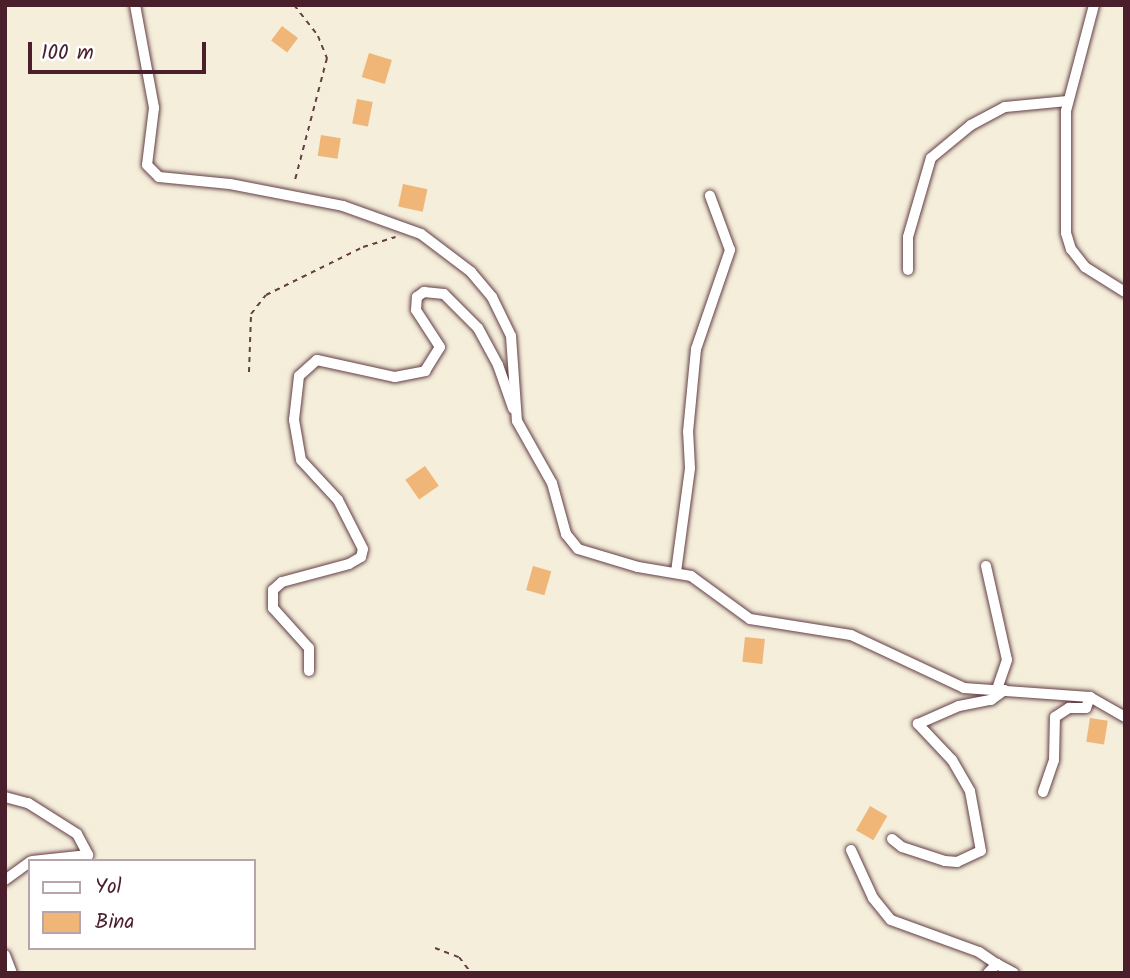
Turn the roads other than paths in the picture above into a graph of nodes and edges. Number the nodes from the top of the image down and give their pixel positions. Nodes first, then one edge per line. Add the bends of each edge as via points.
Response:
1 (135, 5) edge
2 (1094, 5) edge
3 (1068, 101) junction
4 (709, 196) dead end
5 (908, 270) dead end
6 (1125, 292) edge
7 (517, 421) junction
8 (986, 566) dead end
9 (677, 572) junction
10 (309, 671) dead end
11 (1001, 689) junction
12 (1090, 697) junction
13 (1125, 716) edge
14 (1043, 792) dead end
15 (5, 797) edge
16 (892, 839) dead end
17 (851, 850) dead end
18 (50, 859) edge
19 (28, 863) edge
20 (5, 880) edge
21 (5, 954) edge
22 (997, 964) junction
23 (12, 973) edge
24 (988, 973) edge
25 (1014, 973) edge

1 - 7 street via 154,108 147,165 159,177 178,182 230,184 343,206 421,234 471,272 492,297 511,336
2 - 3 street
3 - 5 street via 1005,107 971,125 930,158 908,237
3 - 6 street via 1066,233 1085,267
4 - 9 street via 730,250 696,349 688,432 690,468
7 - 9 street via 552,483 566,534 578,549 638,567
7 - 10 street via 498,365 478,328 444,294 424,292 417,297 416,310 440,348 425,371 395,377 317,360 308,365 299,376 294,420 301,460 338,500 363,549 361,557 349,564 282,582 270,597 273,608 309,648
8 - 11 street via 1007,660
9 - 11 street via 691,576 750,619 851,635 964,688
11 - 12 street
11 - 16 street via 991,700 960,706 918,724 952,760 970,791 981,851 957,862 946,861 902,848
12 - 13 street
12 - 14 street via 1086,708 1069,708 1055,717 1054,760
15 - 18 street via 28,803 77,834 88,855
17 - 22 street via 873,898 891,920
19 - 20 street
21 - 23 street
22 - 24 street
22 - 25 street

